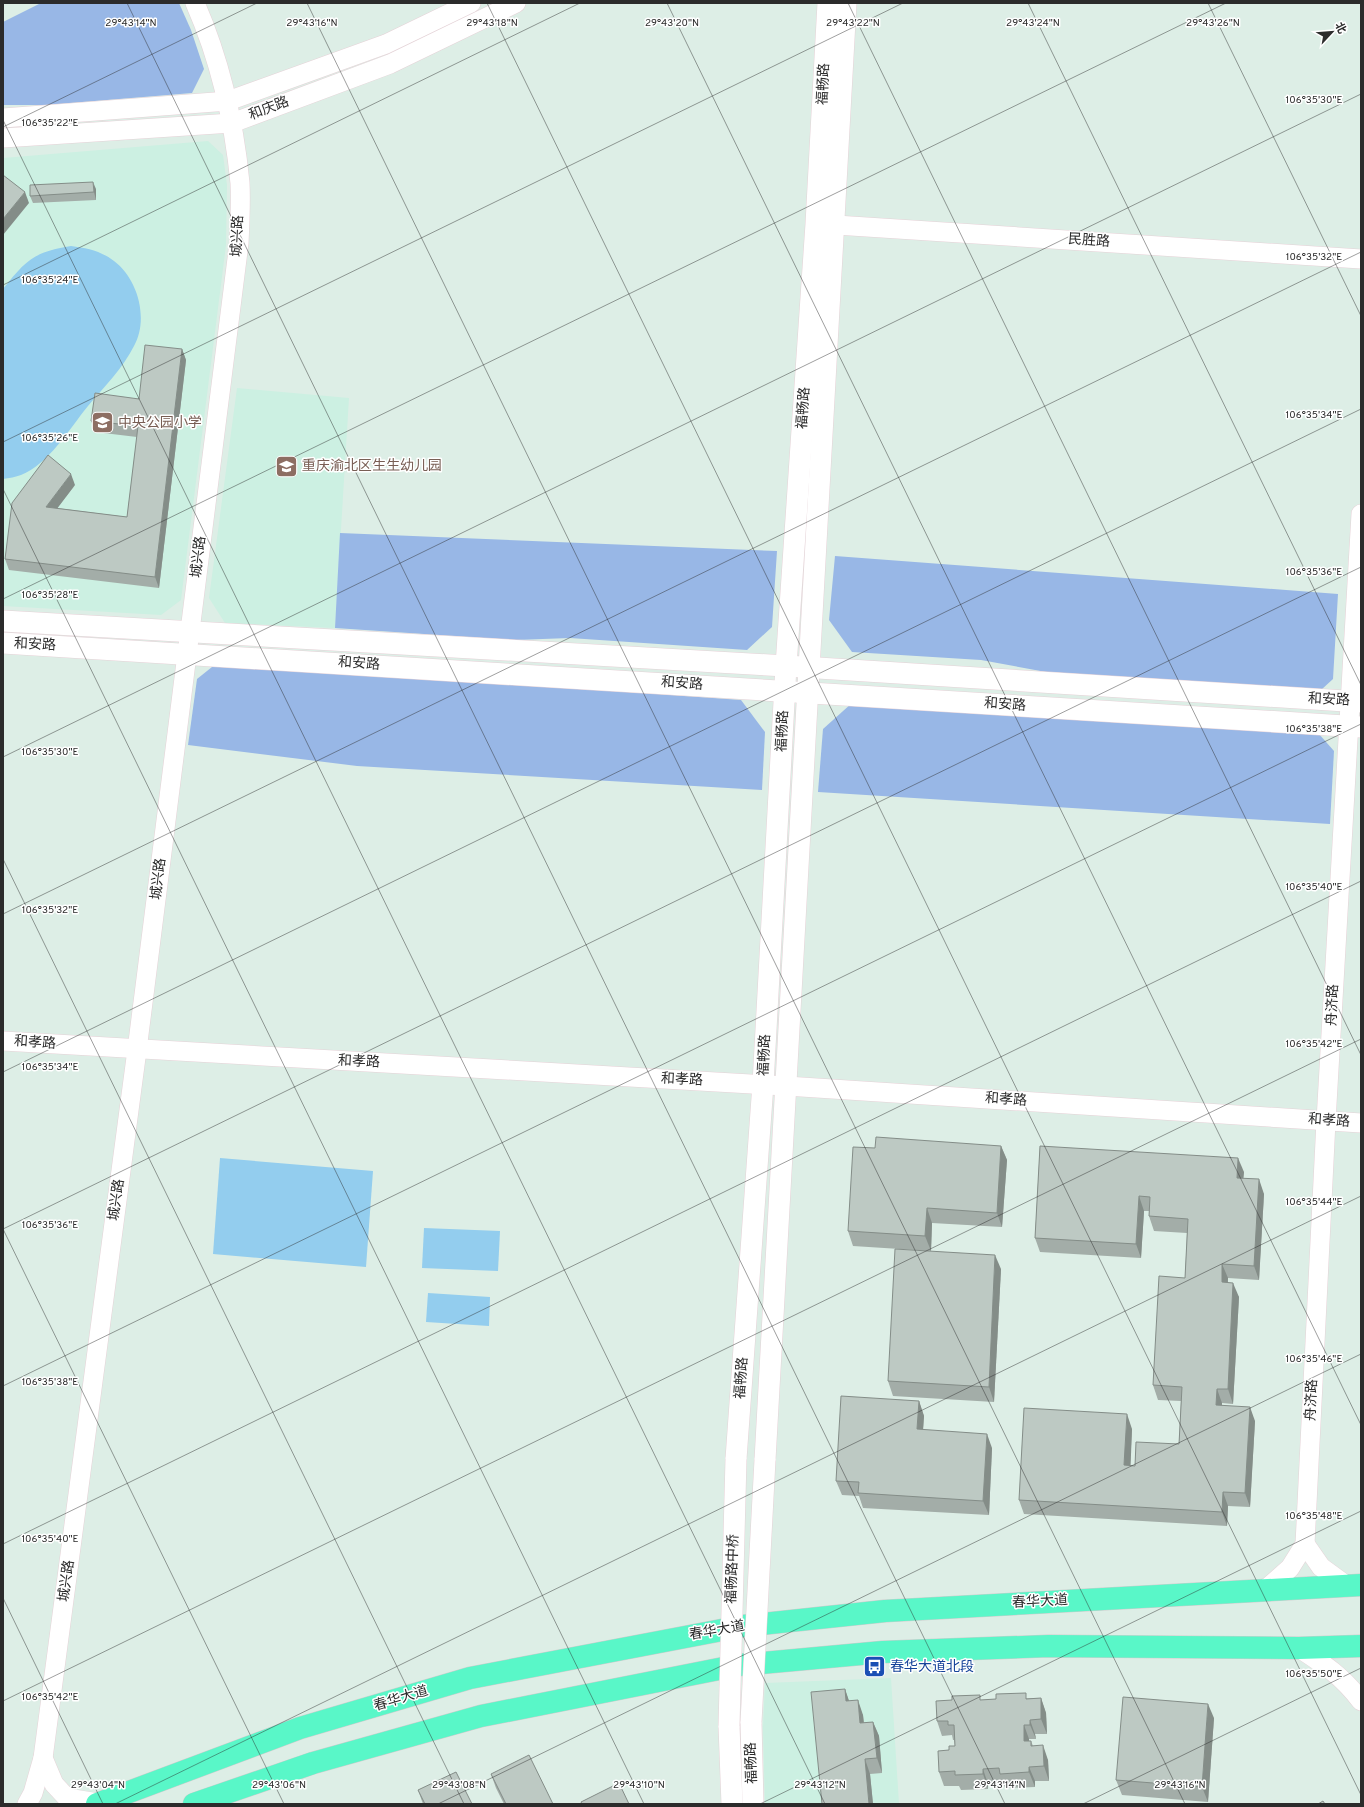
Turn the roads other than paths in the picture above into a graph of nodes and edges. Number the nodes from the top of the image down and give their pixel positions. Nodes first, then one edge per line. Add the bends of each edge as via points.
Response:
1 (195, 3) edge
2 (471, 3) edge
3 (516, 3) edge
4 (828, 3) edge
5 (846, 3) edge
6 (228, 101) junction
7 (3, 118) edge
8 (232, 123) junction
9 (3, 138) edge
10 (825, 224) junction
11 (1361, 259) edge
12 (1361, 514) edge
13 (3, 621) edge
14 (189, 631) junction
15 (3, 643) edge
16 (188, 653) junction
17 (786, 666) junction
18 (810, 668) junction
19 (786, 690) junction
20 (808, 692) junction
21 (1356, 701) edge
22 (1355, 726) edge
23 (3, 1041) edge
24 (137, 1050) junction
25 (763, 1084) junction
26 (786, 1086) junction
27 (1326, 1121) junction
28 (1361, 1123) edge
29 (736, 1459) joint
30 (765, 1460) joint
31 (1305, 1544) junction
32 (1354, 1586) edge
33 (1265, 1590) junction
34 (1361, 1646) edge
35 (1299, 1648) junction
36 (1361, 1701) edge
37 (751, 1722) joint
38 (729, 1726) joint
39 (43, 1758) junction
40 (27, 1804) edge
41 (98, 1804) edge
42 (194, 1804) edge
43 (732, 1804) edge
44 (753, 1804) edge

1 - 6 street, 城兴路 via 205,25
2 - 6 street, 和庆路 via 386,44
3 - 8 street, 和庆路 via 390,64
4 - 10 main road, 福畅路
5 - 10 main road, 福畅路
6 - 7 street, 和庆路
6 - 8 street, 城兴路
8 - 9 street, 和庆路
8 - 14 street, 城兴路 via 240,184 239,244
10 - 11 street, 民胜路
10 - 17 main road, 福畅路
10 - 18 main road, 福畅路
12 - 21 street, 舟济路
13 - 14 main road, 和安路
14 - 16 street, 城兴路
14 - 17 main road, 和安路
15 - 16 main road, 和安路
16 - 19 main road, 和安路
16 - 24 street, 城兴路
17 - 18 main road, 和安路
17 - 19 main road, 福畅路
18 - 20 main road, 福畅路
18 - 21 main road, 和安路
19 - 20 main road, 和安路
19 - 25 main road, 福畅路
20 - 22 main road, 和安路
20 - 26 main road, 福畅路
21 - 22 street, 舟济路
22 - 27 street, 舟济路
23 - 24 street, 和孝路
24 - 25 street, 和孝路
24 - 39 street, 城兴路
25 - 26 street, 和孝路
25 - 29 main road, 福畅路
26 - 27 street, 和孝路
26 - 30 main road, 福畅路
27 - 28 street, 和孝路
27 - 31 street, 舟济路
29 - 38 main road, 福畅路中桥, bridge
30 - 37 main road, 福畅路中桥, bridge
31 - 32 street via 1321,1567
31 - 33 street via 1290,1568
32 - 33 main road, 春华大道
33 - 41 main road, 春华大道 via 885,1611 743,1626 470,1678 300,1728
34 - 35 main road
35 - 36 street via 1348,1684
35 - 42 main road via 1049,1646 883,1652 739,1665 481,1716 313,1763
37 - 44 main road, 福畅路
38 - 43 main road, 福畅路
39 - 40 street, 城兴路 via 33,1793
39 - 41 street via 54,1784 67,1798

